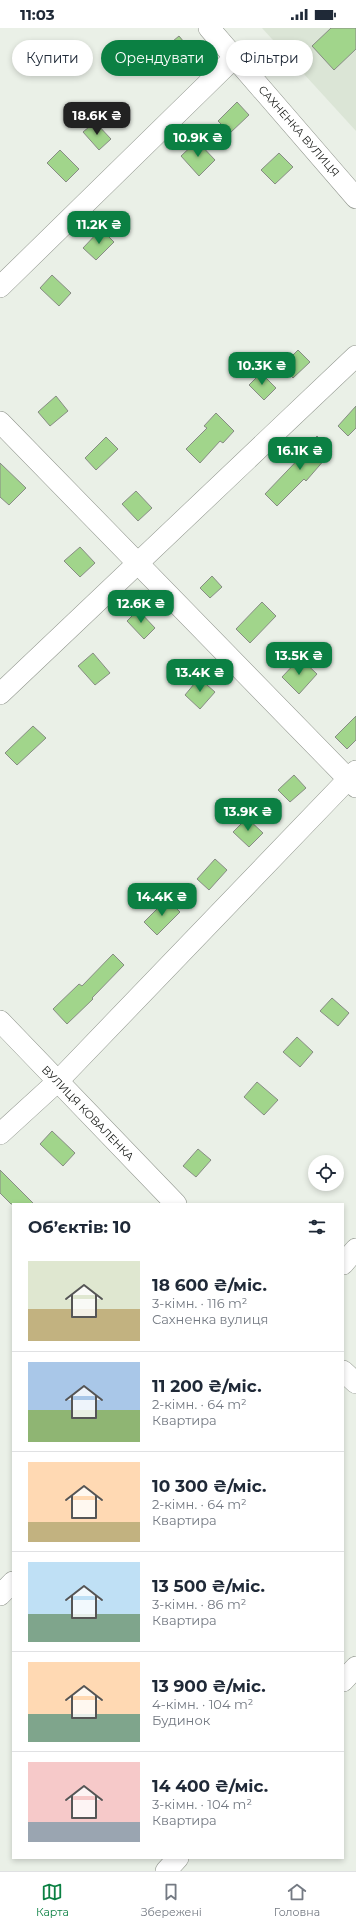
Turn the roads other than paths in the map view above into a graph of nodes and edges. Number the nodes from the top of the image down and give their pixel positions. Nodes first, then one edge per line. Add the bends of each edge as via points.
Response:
1 (209, 28) edge
2 (226, 47) edge
3 (226, 66) edge
4 (251, 76) edge
5 (356, 198) edge
6 (0, 287) edge
7 (356, 356) edge
8 (0, 422) edge
9 (137, 564) junction
10 (0, 694) edge
11 (353, 779) edge
12 (0, 1022) edge
13 (58, 1081) junction
14 (0, 1134) edge
15 (175, 1203) edge
16 (356, 1249) edge
17 (344, 1263) edge
18 (344, 1372) edge
19 (356, 1383) edge
20 (12, 1583) edge
21 (0, 1595) edge
22 (356, 1667) edge
23 (344, 1680) edge
24 (177, 1859) edge
25 (166, 1871) edge

1 - 2 street, САХНЕНКА ВУЛИЦЯ
3 - 6 street
4 - 5 street, САХНЕНКА ВУЛИЦЯ
7 - 9 street
8 - 9 street
9 - 10 street
9 - 11 street
11 - 13 street
12 - 13 street, ВУЛИЦЯ КОВАЛЕНКА
13 - 14 street
13 - 15 street, ВУЛИЦЯ КОВАЛЕНКА
16 - 17 street
18 - 19 street
20 - 21 street
22 - 23 street
24 - 25 street

